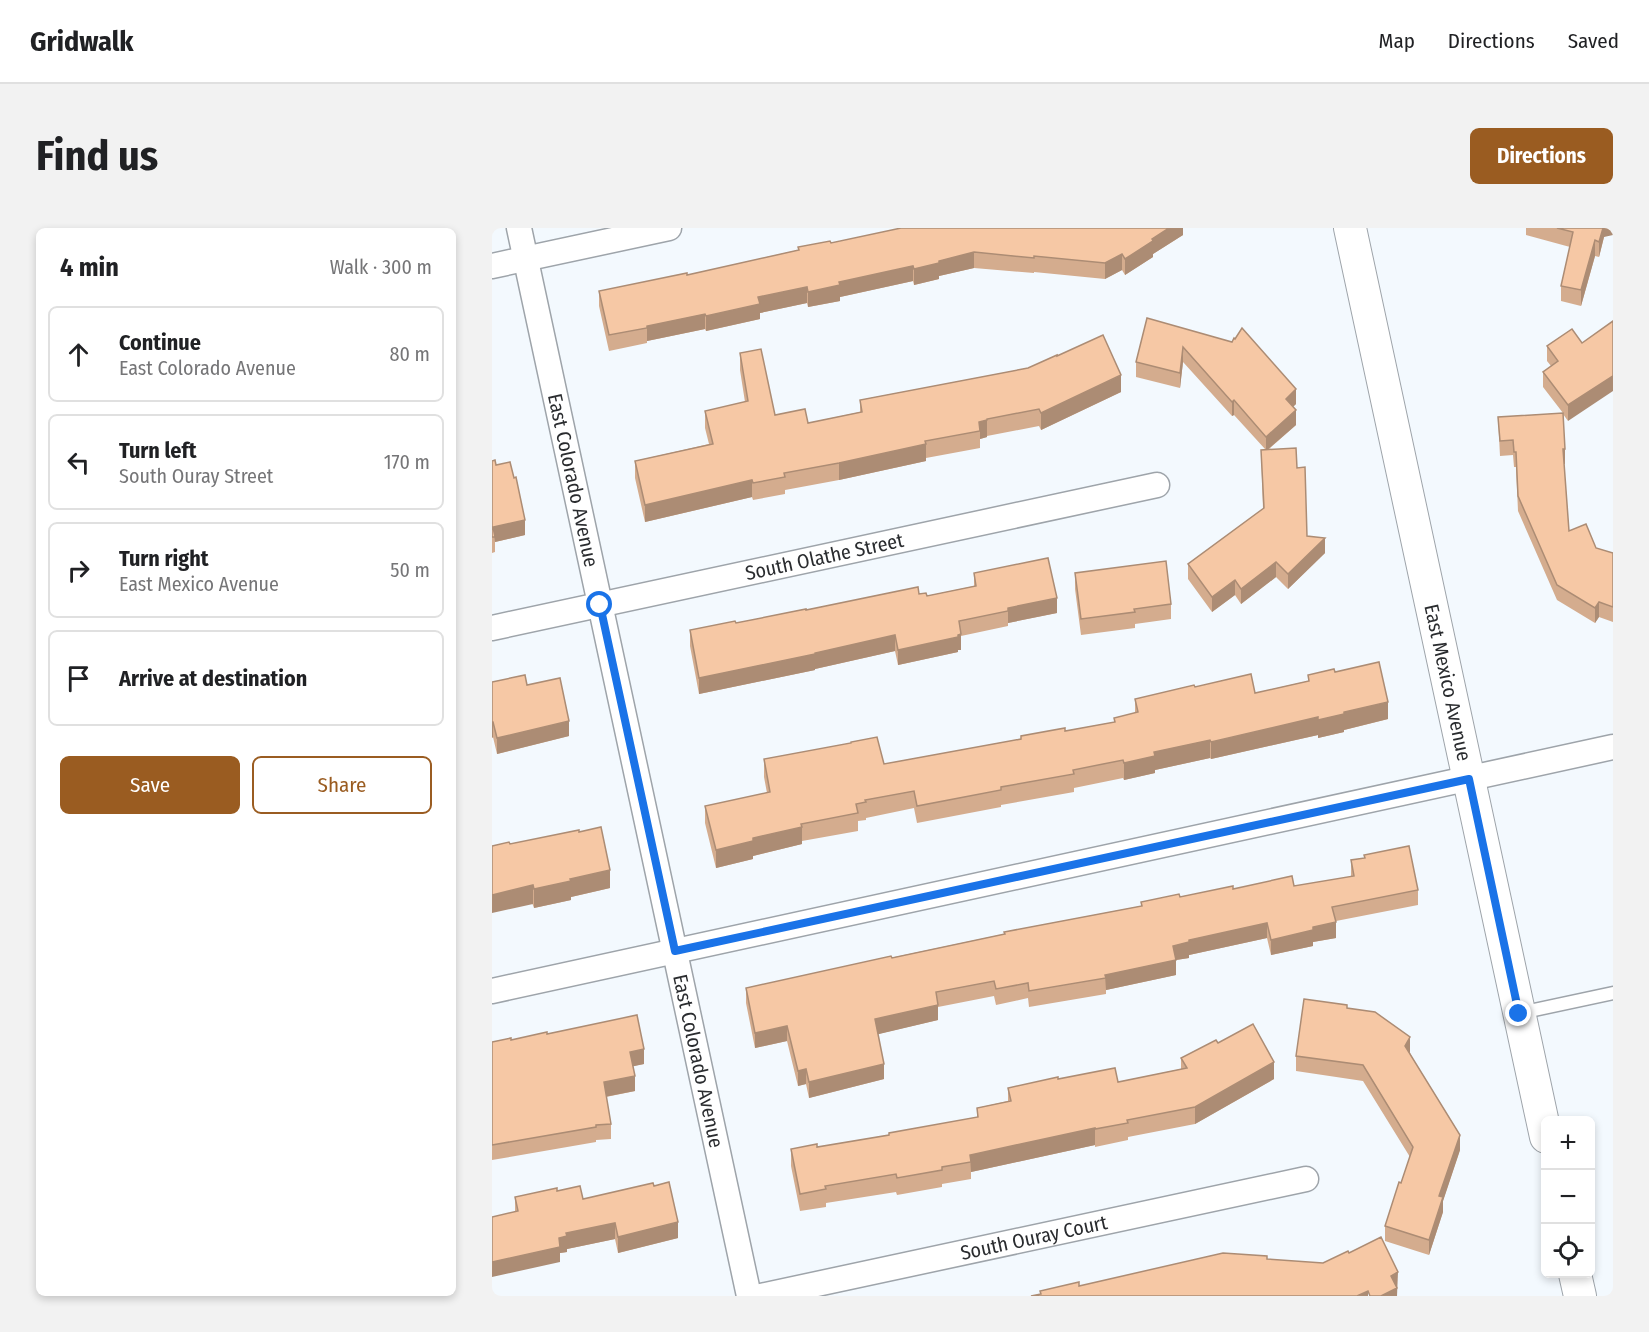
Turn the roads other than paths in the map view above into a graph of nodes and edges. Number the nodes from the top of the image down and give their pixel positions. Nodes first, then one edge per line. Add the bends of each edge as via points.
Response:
1 (519, 228) edge
2 (669, 228) edge
3 (1350, 228) edge
4 (526, 259) junction
5 (492, 266) edge
6 (1157, 485) dead end
7 (600, 605) junction
8 (492, 628) edge
9 (1613, 747) edge
10 (1469, 779) junction
11 (675, 951) junction
12 (492, 991) edge
13 (1613, 993) edge
14 (1519, 1014) junction
15 (1541, 1118) edge
16 (1306, 1179) dead end
17 (1576, 1278) edge
18 (749, 1296) edge
19 (761, 1296) edge
20 (1580, 1296) edge

1 - 4 street, East Colorado Avenue
2 - 4 street
3 - 10 street, East Mexico Avenue
4 - 5 street
4 - 7 street, East Colorado Avenue
6 - 7 street, South Olathe Street
7 - 8 street, South Olathe Street
7 - 11 street, East Colorado Avenue
9 - 10 street
10 - 11 street
10 - 14 street, East Mexico Avenue
11 - 12 street
11 - 18 street, East Colorado Avenue
13 - 14 lane
14 - 15 street, East Mexico Avenue
16 - 19 street, South Ouray Court
17 - 20 street

